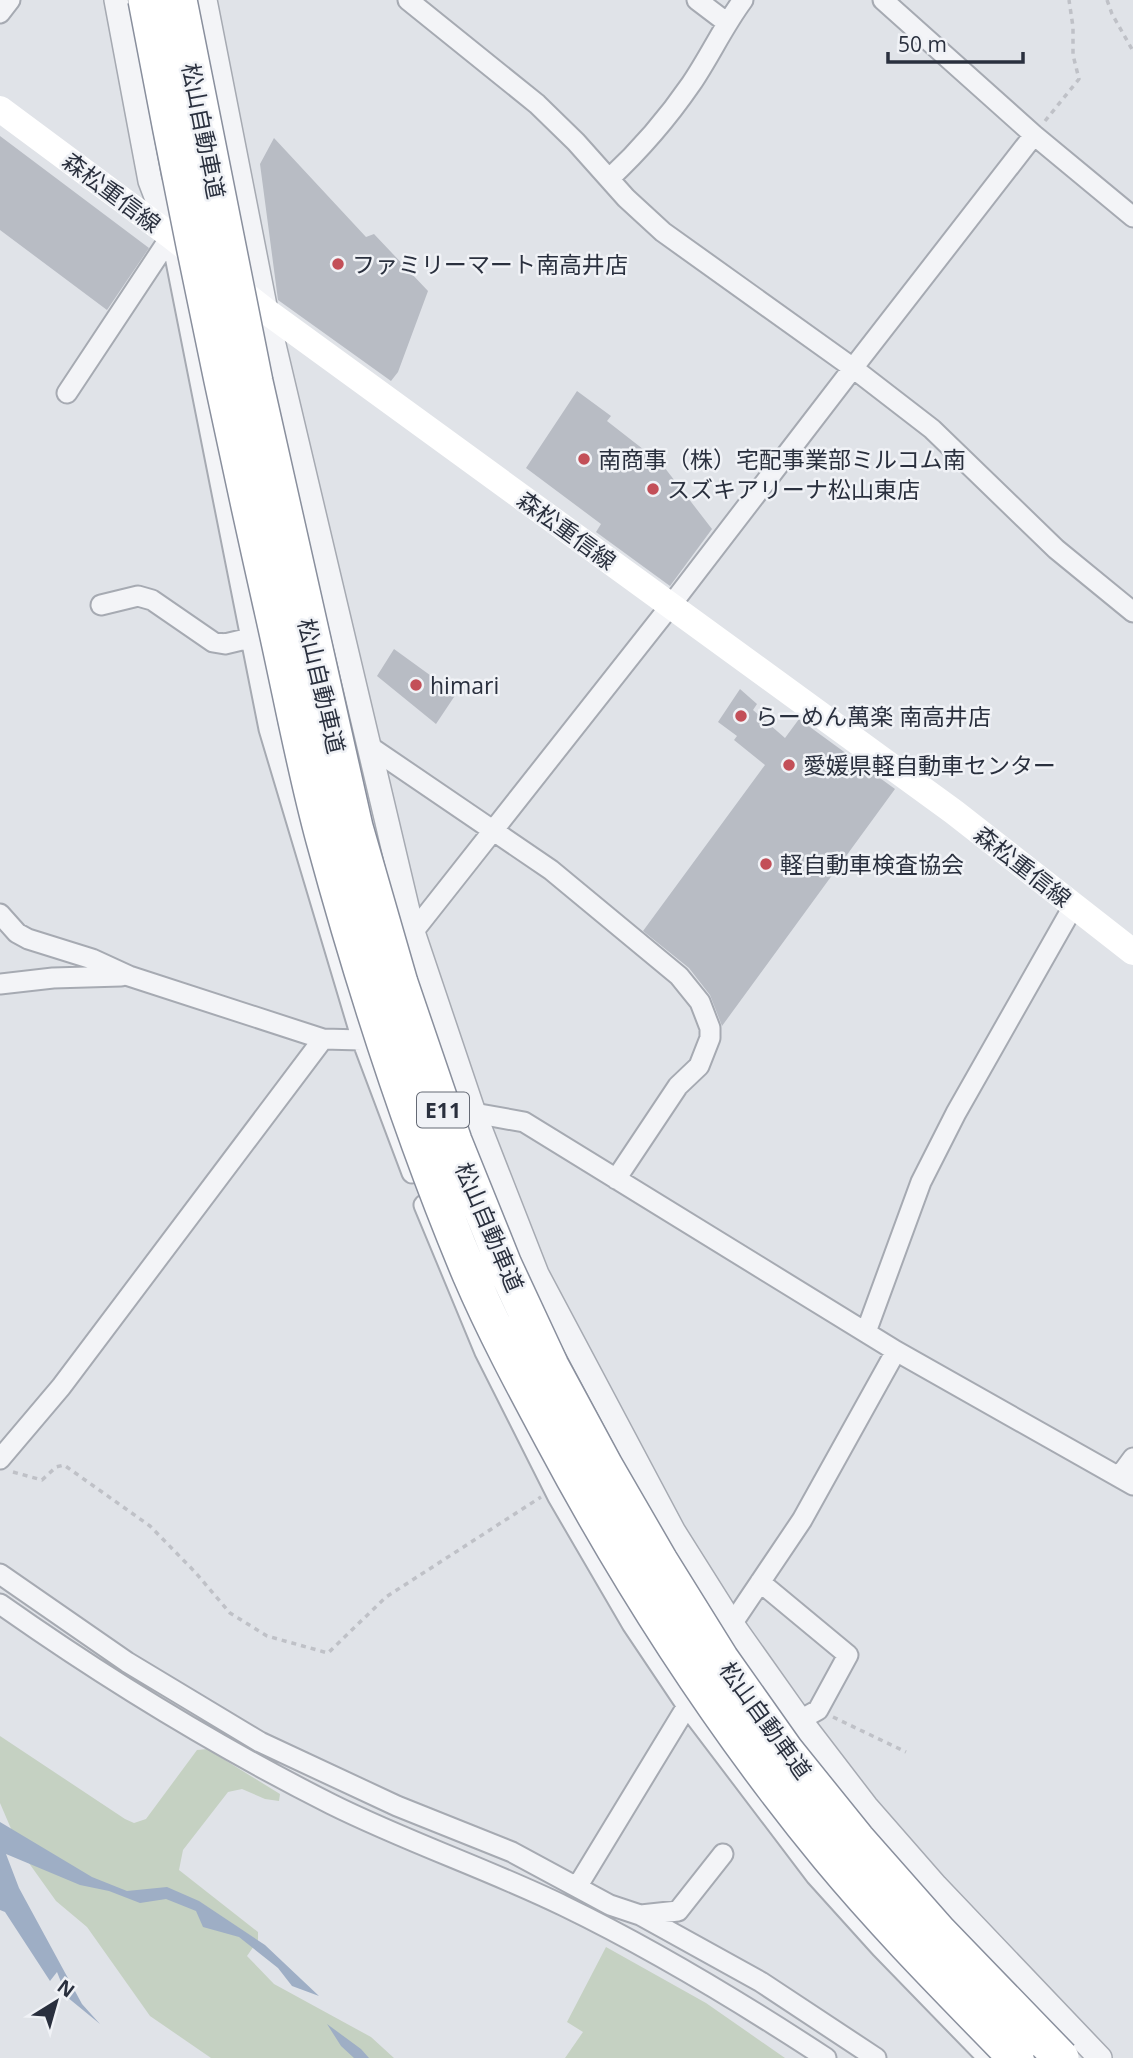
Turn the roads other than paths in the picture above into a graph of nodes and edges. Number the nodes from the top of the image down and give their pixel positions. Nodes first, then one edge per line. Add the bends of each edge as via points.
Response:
1 (10, 0) edge
2 (116, 0) edge
3 (146, 0) edge
4 (179, 0) edge
5 (205, 0) edge
6 (408, 0) edge
7 (697, 0) edge
8 (743, 0) edge
9 (883, 0) edge
10 (0, 13) edge
11 (726, 22) junction
12 (0, 109) edge
13 (1034, 135) junction
14 (609, 178) junction
15 (1133, 217) edge
16 (171, 236) junction
17 (266, 312) junction
18 (853, 368) junction
19 (67, 393) dead end
20 (101, 605) dead end
21 (671, 605) junction
22 (1133, 612) edge
23 (250, 639) junction
24 (369, 746) junction
25 (492, 831) junction
26 (1073, 905) junction
27 (0, 914) edge
28 (412, 932) junction
29 (1133, 952) edge
30 (129, 976) junction
31 (0, 984) edge
32 (323, 1039) junction
33 (362, 1041) junction
34 (474, 1113) junction
35 (616, 1179) junction
36 (866, 1332) junction
37 (896, 1351) junction
38 (1133, 1458) edge
39 (5, 1465) edge
40 (1126, 1481) edge
41 (0, 1574) edge
42 (760, 1582) junction
43 (0, 1604) edge
44 (732, 1624) junction
45 (687, 1706) junction
46 (809, 1715) junction
47 (723, 1854) dead end
48 (577, 1887) junction
49 (640, 1915) junction
50 (826, 2058) edge
51 (876, 2058) edge
52 (988, 2058) edge
53 (1016, 2058) edge
54 (1060, 2058) edge
55 (1100, 2058) edge

1 - 10 street
2 - 16 street via 150,181
3 - 53 highway, 松山自動車道 / E11, bridge via 243,482 323,836 369,994 471,1277 575,1481 694,1677 760,1771 832,1860
4 - 54 highway, 松山自動車道 / E11, bridge via 255,382 355,827 400,983 454,1141 504,1265 551,1366 660,1561 786,1751 940,1933
5 - 17 street
6 - 14 street via 537,104
7 - 11 street
8 - 11 street
9 - 13 street
11 - 14 street via 692,83 658,128
12 - 16 main road, 森松重信線
13 - 15 street
13 - 18 street
14 - 18 street via 663,232
16 - 17 main road, 森松重信線
16 - 19 street
16 - 23 street
17 - 21 main road, 森松重信線
17 - 24 street
18 - 21 street
18 - 22 street via 932,429 1056,549
20 - 23 street via 138,596 152,600 213,642
21 - 25 street
21 - 26 main road, 森松重信線
23 - 33 street via 269,729
24 - 25 street
24 - 28 street
25 - 28 street
25 - 35 street via 551,870 679,976 700,1002 710,1028 699,1066 678,1086
26 - 29 main road, 森松重信線
26 - 36 street via 927,1171
27 - 30 street via 28,939
28 - 34 street
30 - 31 street
30 - 32 street
32 - 33 street
32 - 39 street
33 - 34 street
33 - 45 street via 442,1254 485,1352 554,1488 632,1623
34 - 35 street via 524,1122
34 - 44 street via 537,1274 674,1532
35 - 36 street
36 - 37 street
37 - 40 street
37 - 42 street via 802,1520
38 - 40 street
41 - 48 street via 127,1662 260,1742 397,1806 512,1852
42 - 44 street
42 - 46 street via 848,1655
43 - 50 street via 231,1751 332,1804 564,1906 653,1953
44 - 46 street
45 - 48 street
45 - 52 street via 816,1876
46 - 55 street via 866,1806
47 - 49 street via 678,1911
48 - 49 street
49 - 51 street via 761,1982

